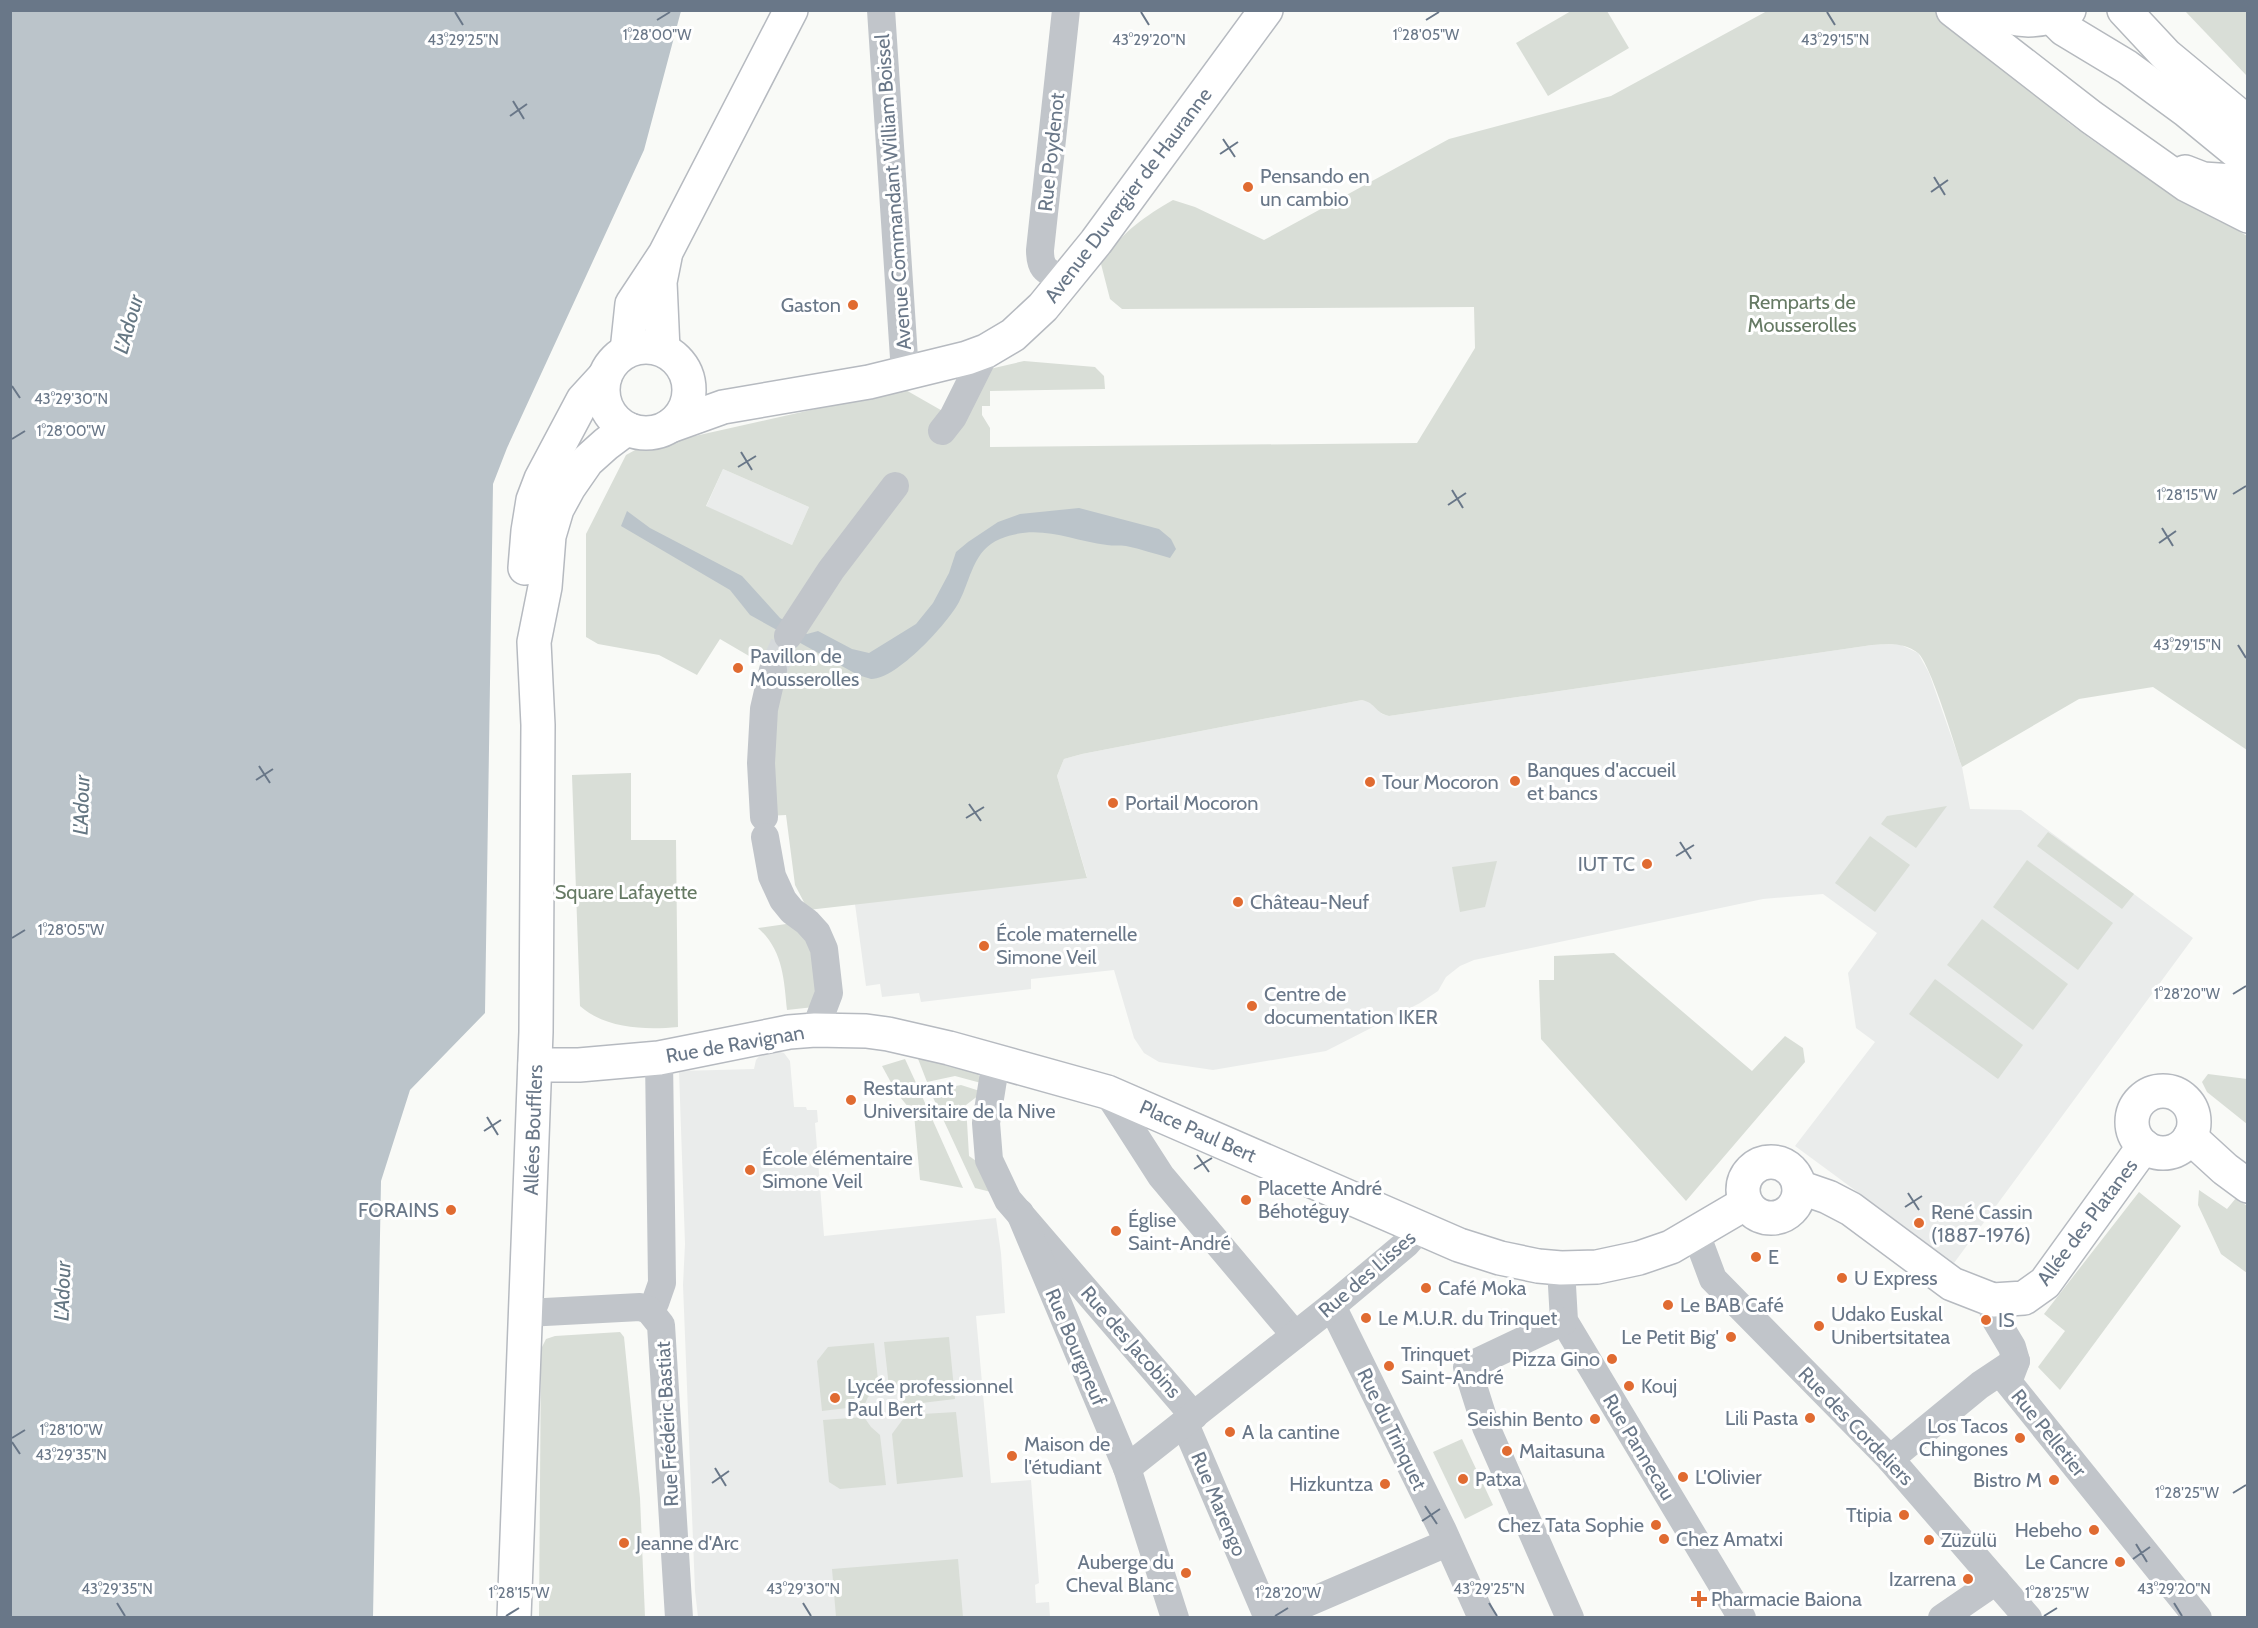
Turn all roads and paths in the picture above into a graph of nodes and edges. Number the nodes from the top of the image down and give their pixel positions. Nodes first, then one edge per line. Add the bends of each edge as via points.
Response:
1 (791, 10) edge
2 (881, 10) edge
3 (1066, 10) edge
4 (1266, 10) edge
5 (1953, 10) edge
6 (1996, 10) edge
7 (2124, 10) edge
8 (2062, 14) edge
9 (2247, 123) edge
10 (2247, 161) edge
11 (2168, 170) junction
12 (2247, 184) edge
13 (2247, 216) edge
14 (665, 254) junction
15 (1065, 281) junction
16 (663, 350) junction
17 (627, 351) junction
18 (986, 351) junction
19 (905, 373) junction
20 (605, 376) junction
21 (688, 378) junction
22 (723, 407) junction
23 (670, 426) junction
24 (630, 430) junction
25 (942, 430) dead end
26 (895, 486) dead end
27 (791, 630) tunnel mouth
28 (534, 642) junction
29 (773, 670) tunnel mouth
30 (814, 1030) junction
31 (659, 1058) junction
32 (996, 1061) junction
33 (535, 1065) junction
34 (1107, 1092) junction
35 (2190, 1137) junction
36 (2144, 1146) junction
37 (2247, 1186) edge
38 (1020, 1213) junction
39 (1420, 1228) junction
40 (1695, 1231) junction
41 (1561, 1268) junction
42 (1993, 1300) junction
43 (1332, 1305) junction
44 (649, 1310) junction
45 (526, 1313) junction
46 (1564, 1321) junction
47 (1295, 1335) junction
48 (2016, 1361) junction
49 (1190, 1420) junction
50 (1890, 1459) junction
51 (1127, 1468) junction
52 (1447, 1543) junction
53 (1996, 1581) junction
54 (514, 1617) edge
55 (679, 1617) edge
56 (1175, 1617) edge
57 (1270, 1617) edge
58 (1482, 1617) edge
59 (1570, 1617) edge
60 (1742, 1617) edge
61 (1942, 1617) edge
62 (2028, 1617) edge
63 (2198, 1617) edge

1 - 14 main road
2 - 19 street, Avenue Commandant William Boissel
3 - 15 street, Rue Poydenot via 1040,250 1040,264
4 - 15 main road, Avenue Duvergier de Hauranne
5 - 11 main road via 2091,117
6 - 8 main road via 2027,21
7 - 9 main road via 2166,55
8 - 10 main road via 2064,29 2187,111
11 - 12 main road
11 - 13 main road via 2187,185
14 - 16 main road via 660,282
14 - 17 main road via 632,304
15 - 18 main road, Avenue Duvergier de Hauranne via 1013,334
16 - 17 main road via 645,347
16 - 21 main road via 679,362
17 - 20 main road
18 - 19 main road, Avenue Duvergier de Hauranne
18 - 25 street via 953,417
19 - 22 main road, Avenue Duvergier de Hauranne
20 - 24 main road via 604,402 619,424
20 - 28 main road, Allées Boufflers via 583,400 567,427 533,500 525,566 525,623
21 - 22 main road
21 - 23 main road via 685,410
22 - 23 main road, Avenue Duvergier de Hauranne
23 - 24 main road via 655,433
24 - 28 main road, Allées Boufflers via 622,432 587,461 557,509 549,536 545,587
26 - 27 street
28 - 33 main road, Allées Boufflers via 538,725
29 - 30 street via 764,709 761,763 765,827 772,876 783,900 817,933 824,949 829,993
30 - 31 main road, Rue de Ravignan
30 - 32 main road, Rue de Ravignan via 888,1034
31 - 33 main road, Rue de Ravignan
31 - 44 street via 662,1283
32 - 34 main road, Rue de Ravignan
32 - 38 street via 986,1124 989,1161 1008,1200
33 - 45 main road, Allées Boufflers
34 - 39 main road, Place Paul Bert
34 - 47 street via 1161,1176
35 - 36 main road, Allée des Platanes via 2178,1150 2169,1152 2160,1153
35 - 36 main road, Allée des Platanes via 2194,1126 2189,1105 2170,1092 2159,1092 2148,1095 2133,1114 2136,1137
35 - 37 main road
36 - 42 main road, Allée des Platanes via 2045,1283 2024,1298
38 - 49 street, Rue des Jacobins
38 - 51 street, Rue Bourgneuf
39 - 41 main road, Rue des Lisses via 1500,1258
39 - 43 street, Rue des Lisses
40 - 41 main road, Rue des Lisses via 1671,1247 1639,1258 1597,1267
40 - 42 main road, Rue des Lisses via 1746,1203 1743,1184 1753,1168 1761,1163 1781,1164 1790,1169 1799,1187 1851,1209 1952,1284
40 - 50 street, Rue des Cordeliers via 1713,1279
41 - 46 street, Rue Pannecau
42 - 48 street, Rue Pelletier via 1994,1317
43 - 47 street, Rue des Lisses
43 - 52 street, Rue du Trinquet
44 - 45 street via 640,1307
44 - 55 street, Rue Frédéric Bastiat via 662,1325
45 - 54 main road, Allées Boufflers
46 - 59 street via 1467,1367 1486,1428
46 - 60 street, Rue Pannecau
47 - 49 street, Rue des Lisses
48 - 50 street via 1980,1384
48 - 63 street, Rue Pelletier via 2008,1382
49 - 51 street, Rue des Lisses
49 - 57 street, Rue Marengo
50 - 53 street, Rue des Cordeliers
51 - 56 street, Rue Bourgneuf
52 - 57 street
52 - 58 street, Rue du Trinquet
53 - 61 street
53 - 62 street, Rue des Cordeliers

